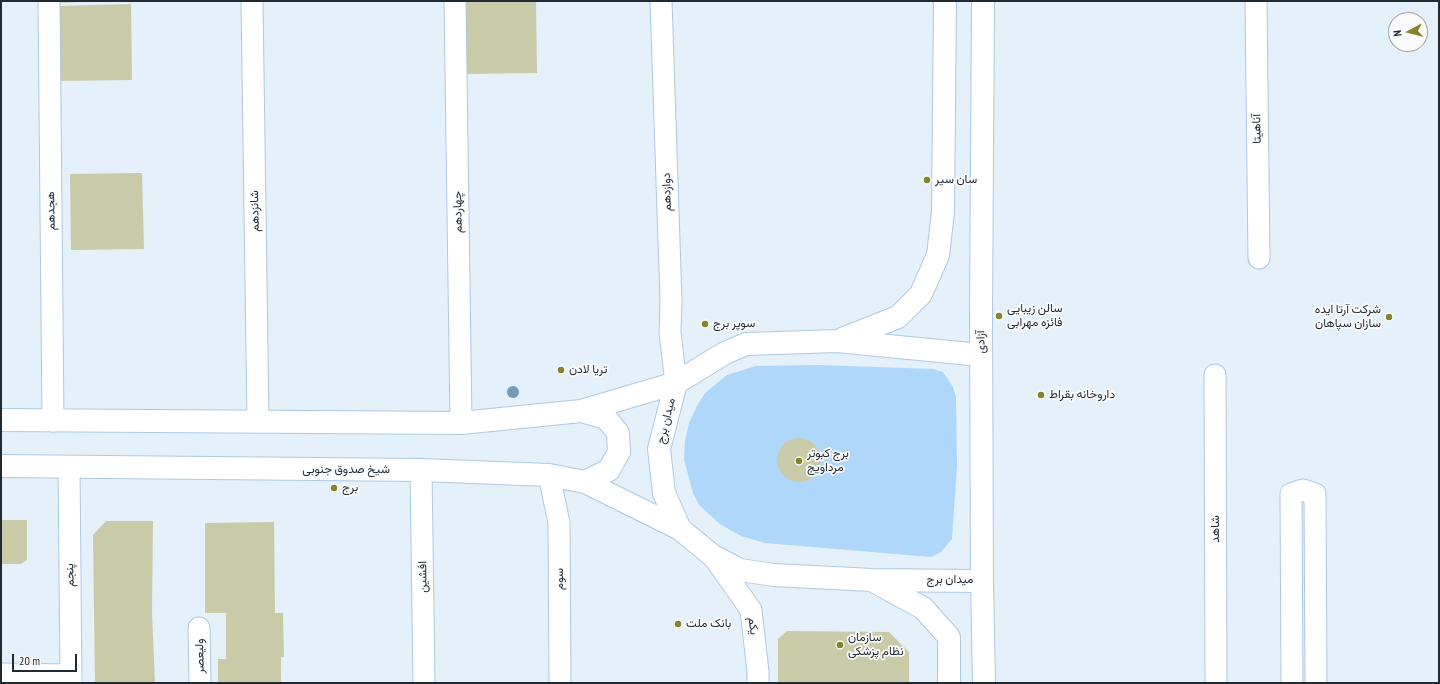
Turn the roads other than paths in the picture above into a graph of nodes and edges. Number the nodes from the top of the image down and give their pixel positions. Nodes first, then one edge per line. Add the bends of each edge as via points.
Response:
1 (49, 1) edge
2 (252, 1) edge
3 (455, 1) edge
4 (661, 1) edge
5 (944, 1) edge
6 (982, 1) edge
7 (1256, 1) edge
8 (1259, 258) dead end
9 (837, 341) junction
10 (982, 355) junction
11 (1216, 374) dead end
12 (676, 383) junction
13 (581, 411) junction
14 (1, 420) edge
15 (53, 421) junction
16 (258, 422) junction
17 (461, 423) junction
18 (1, 466) edge
19 (69, 467) junction
20 (421, 470) junction
21 (549, 475) junction
22 (585, 482) junction
23 (680, 529) junction
24 (713, 556) junction
25 (872, 580) junction
26 (982, 580) junction
27 (199, 628) dead end
28 (1, 674) edge
29 (71, 679) edge
30 (200, 683) edge
31 (424, 683) edge
32 (560, 683) edge
33 (758, 683) edge
34 (949, 683) edge
35 (984, 683) edge
36 (1216, 683) edge
37 (1292, 683) edge
38 (1316, 683) edge

1 - 15 street, هجدهم
2 - 16 street, شانزدهم
3 - 17 street, چهاردهم
4 - 12 street, دوازدهم via 670,333
5 - 9 main road via 943,212 938,255 921,294 898,317
6 - 10 main road, آزادی
7 - 8 street, آناهیتا
9 - 10 main road, میدان برج
9 - 12 main road, میدان برج via 746,344 725,353
10 - 26 main road, آزادی
11 - 36 street, شاهد
12 - 13 main road
12 - 23 main road, میدان برج via 659,449 664,493
13 - 17 main road
13 - 22 main road via 606,418 618,433 619,452 609,470
14 - 15 main road
15 - 16 main road
16 - 17 main road
18 - 19 main road, شیخ صدوق جنوبی
19 - 20 main road, شیخ صدوق جنوبی
19 - 29 street, پنجم
20 - 21 main road, شیخ صدوق جنوبی
20 - 31 street, افشین
21 - 22 main road, شیخ صدوق جنوبی
21 - 32 street, سوم via 559,523
22 - 23 main road, شیخ صدوق جنوبی
23 - 24 main road, میدان برج
24 - 25 main road, میدان برج via 740,570 774,575
24 - 33 street, یکم via 751,610
25 - 26 main road, میدان برج
25 - 34 main road via 923,608 949,637
26 - 35 main road, آزادی
27 - 30 street, ولیعصر
28 - 29 street
37 - 38 street via 1291,494 1303,490 1315,494

